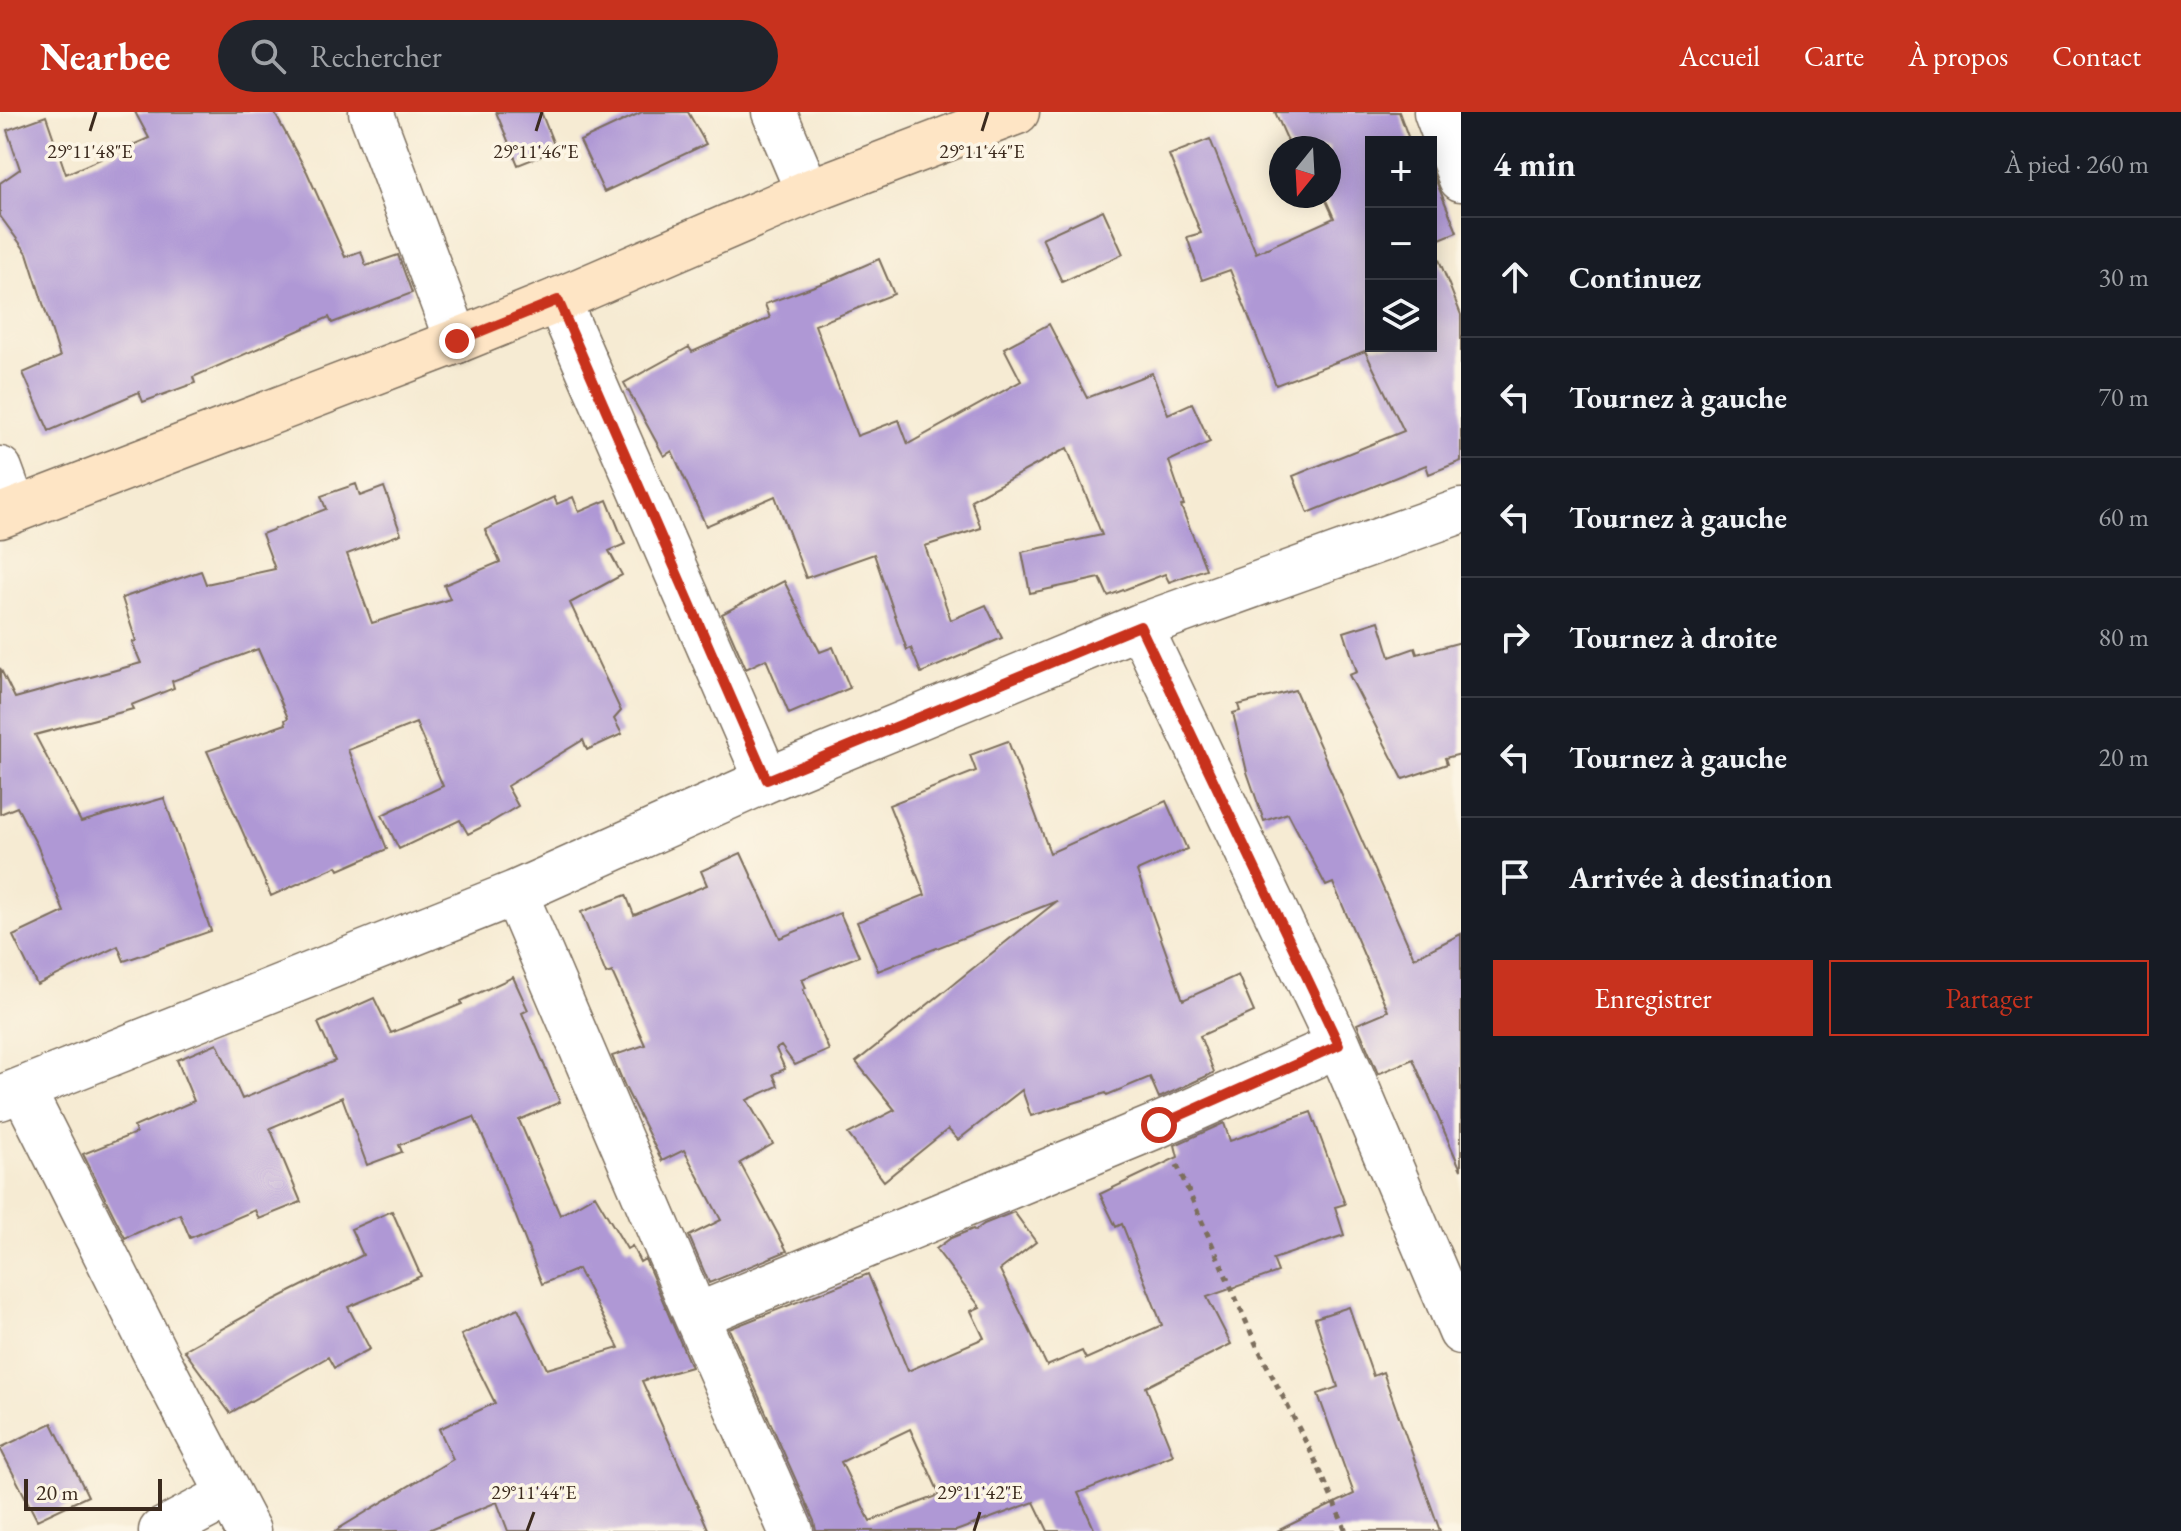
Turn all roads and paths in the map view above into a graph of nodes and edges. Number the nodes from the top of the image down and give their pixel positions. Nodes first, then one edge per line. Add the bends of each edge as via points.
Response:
1 (371, 112) edge
2 (774, 112) edge
3 (1017, 112) edge
4 (1436, 112) edge
5 (1461, 179) edge
6 (808, 192) junction
7 (558, 300) junction
8 (457, 341) junction
9 (0, 469) edge
10 (1461, 511) edge
11 (8, 513) edge
12 (1140, 626) junction
13 (767, 780) junction
14 (515, 893) junction
15 (1339, 1045) junction
16 (12, 1094) edge
17 (1159, 1125) junction
18 (696, 1316) junction
19 (1461, 1332) edge
20 (238, 1513) edge
21 (161, 1531) edge
22 (791, 1531) edge
23 (1346, 1531) edge

1 - 8 street
2 - 6 street
3 - 6 street
4 - 5 street
6 - 7 street
7 - 8 street
7 - 13 street
8 - 11 street
9 - 11 street
10 - 12 street
12 - 13 street
12 - 15 street
13 - 14 street
14 - 16 street
14 - 18 street
15 - 17 street
15 - 19 street
16 - 20 street
17 - 18 street
17 - 23 path
18 - 22 street
20 - 21 street

